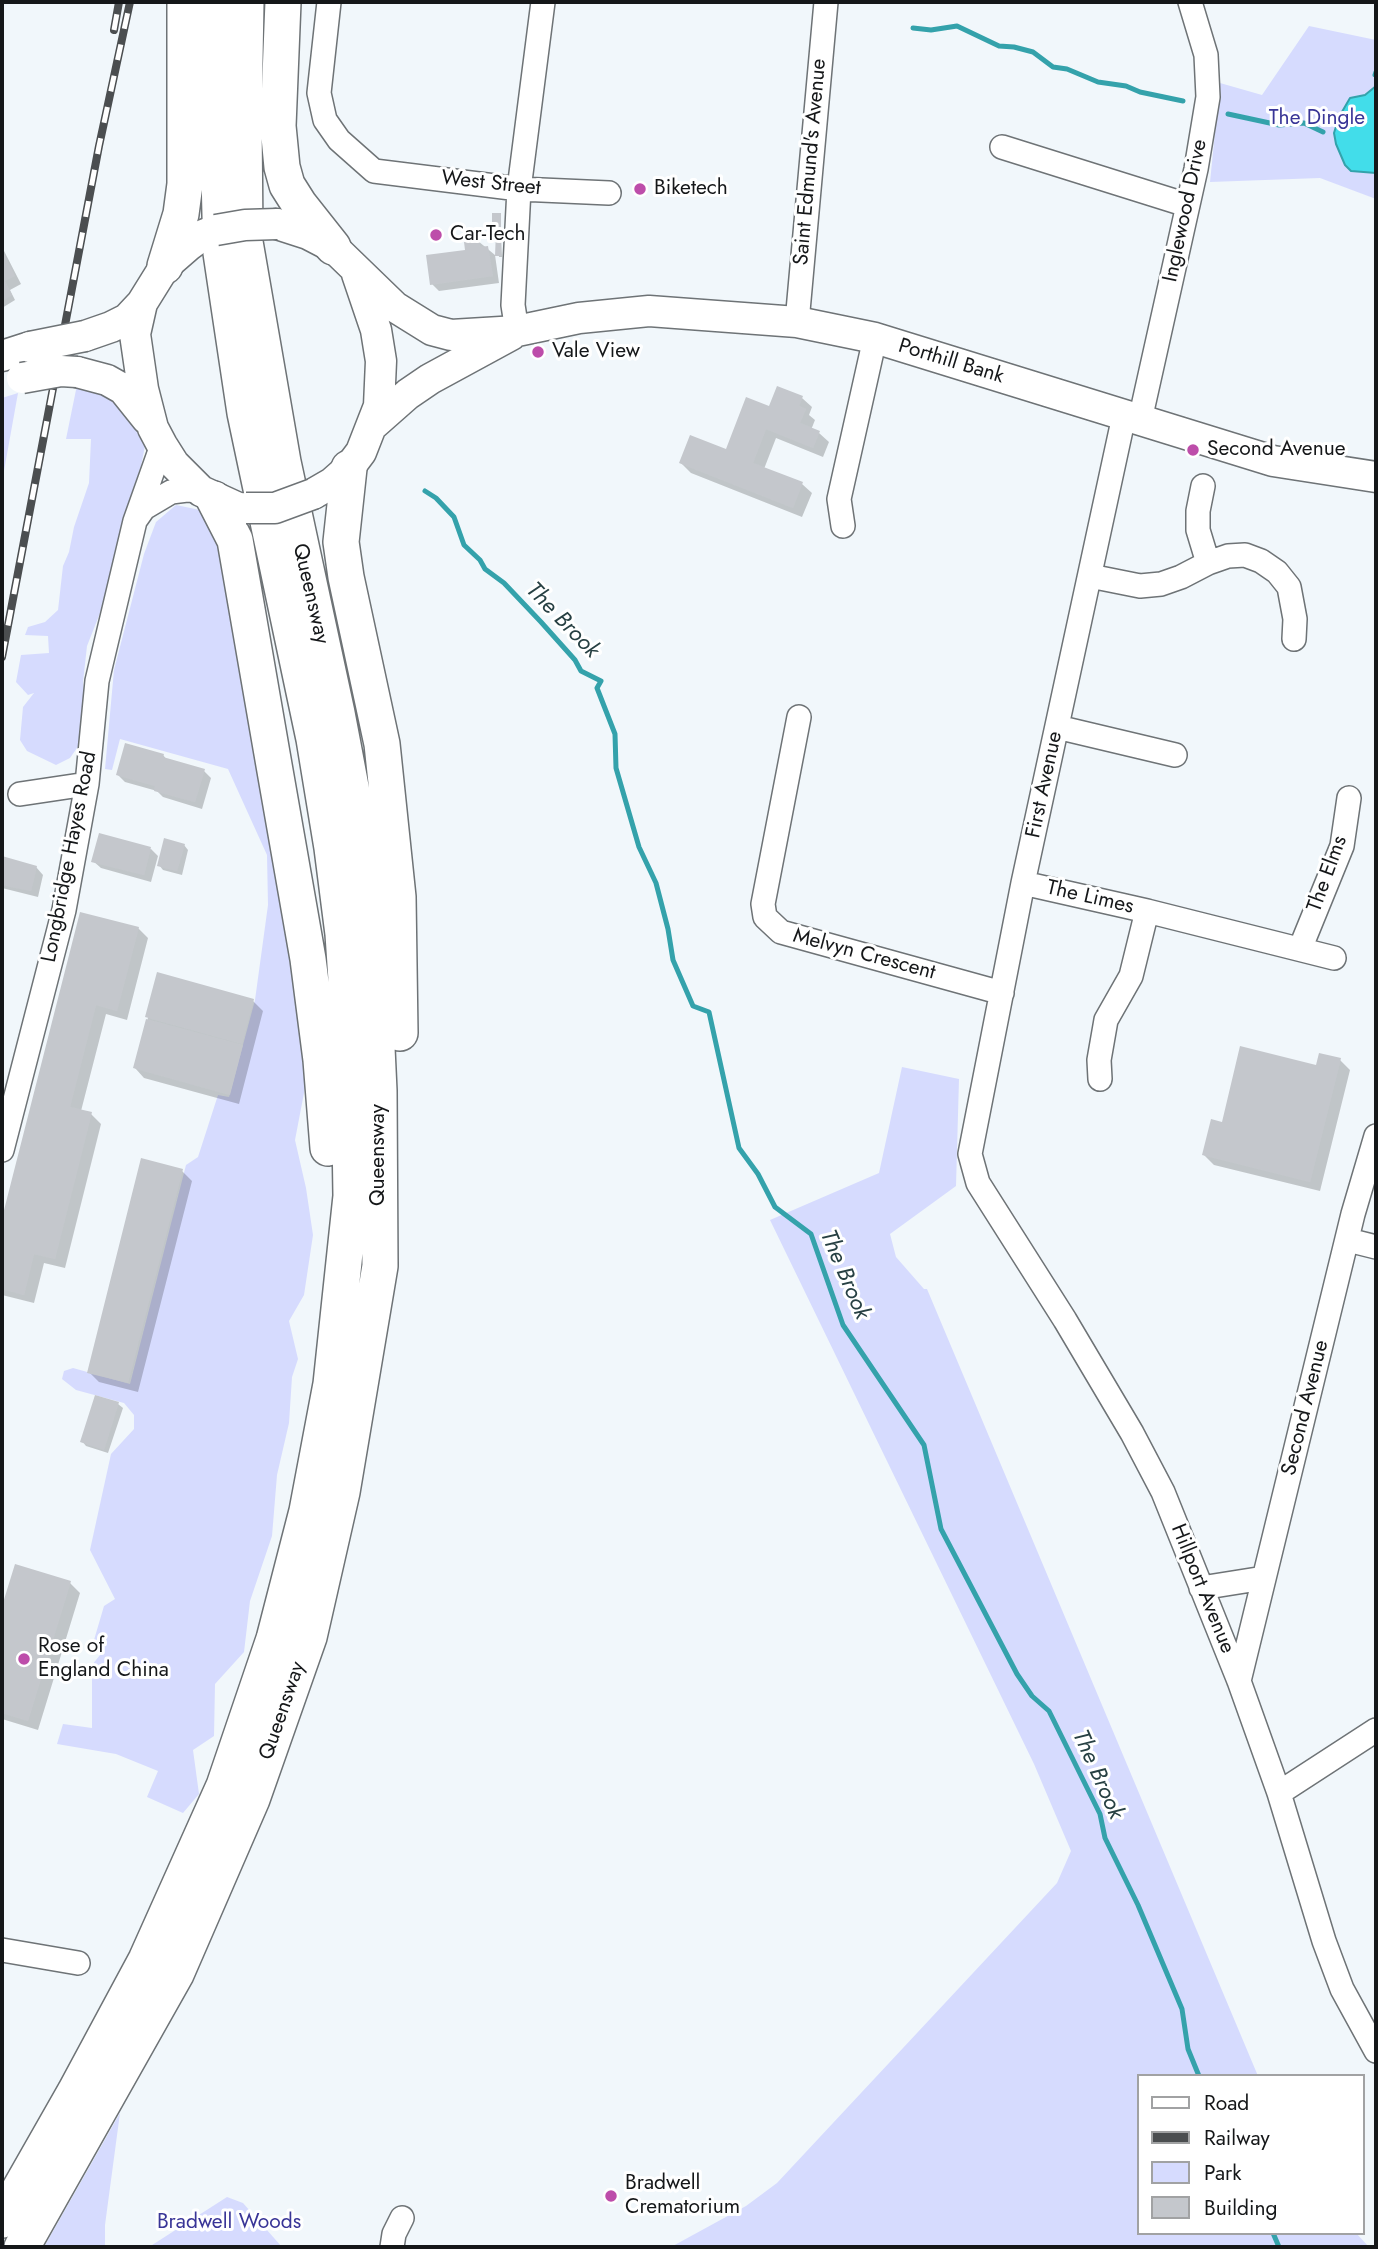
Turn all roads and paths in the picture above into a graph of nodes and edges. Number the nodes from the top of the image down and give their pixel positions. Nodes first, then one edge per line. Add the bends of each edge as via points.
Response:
1 (185, 2) edge
2 (216, 2) edge
3 (246, 2) edge
4 (283, 2) edge
5 (329, 2) edge
6 (543, 2) edge
7 (826, 2) edge
8 (1189, 2) edge
9 (1002, 147) dead end
10 (519, 189) junction
11 (609, 193) dead end
12 (1187, 205) junction
13 (345, 259) junction
14 (165, 266) junction
15 (142, 303) junction
16 (797, 322) junction
17 (517, 331) junction
18 (875, 338) junction
19 (2, 356) edge
20 (12, 379) edge
21 (1132, 418) junction
22 (374, 424) junction
23 (157, 436) junction
24 (349, 468) junction
25 (1376, 477) edge
26 (1203, 486) dead end
27 (220, 500) junction
28 (135, 521) junction
29 (843, 526) dead end
30 (1208, 563) junction
31 (1090, 576) junction
32 (1294, 639) dead end
33 (799, 717) dead end
34 (1057, 727) junction
35 (1175, 755) dead end
36 (87, 784) junction
37 (20, 794) dead end
38 (1349, 798) dead end
39 (1023, 883) junction
40 (1147, 911) junction
41 (1300, 949) junction
42 (1334, 958) dead end
43 (1002, 993) junction
44 (1100, 1079) dead end
45 (1376, 1136) edge
46 (2, 1150) edge
47 (970, 1154) joint
48 (1348, 1240) junction
49 (1376, 1247) edge
50 (380, 1266) junction
51 (331, 1384) junction
52 (1264, 1578) junction
53 (1201, 1588) junction
54 (1239, 1681) junction
55 (1376, 1730) edge
56 (1279, 1793) junction
57 (2, 1950) edge
58 (78, 1963) dead end
59 (1376, 2051) edge
60 (402, 2218) dead end
61 (2, 2220) edge
62 (22, 2247) edge
63 (392, 2247) edge

1 - 14 highway via 185,184
2 - 51 highway, Queensway via 221,253 256,469 314,739 343,934 351,1196
3 - 50 highway, Queensway via 245,242 283,462 359,829 373,940
4 - 13 highway via 278,126 282,167 293,195
5 - 10 street, West Street via 319,93 325,120 339,140 373,171
6 - 10 street
7 - 16 street, Saint Edmund's Avenue
8 - 12 street, Inglewood Drive via 1206,55 1208,97
9 - 12 street
10 - 11 street, West Street
10 - 17 street via 513,305
12 - 21 street, Inglewood Drive
13 - 14 main road, Porthill Bank, bridge via 308,234 277,224 216,230
13 - 17 main road, Porthill Bank via 395,307 432,330 451,335
13 - 22 main road via 370,310 382,361
14 - 15 main road
15 - 19 main road, bridge via 111,327
15 - 23 main road via 135,334 143,389
16 - 17 main road, Porthill Bank via 649,311 579,318
16 - 18 main road, Porthill Bank
17 - 22 main road, Porthill Bank via 430,379
18 - 21 main road, Porthill Bank
18 - 29 street via 839,499
20 - 23 main road, bridge via 61,370 107,380 137,404
21 - 25 main road, Porthill Bank via 1273,461
21 - 31 street, First Avenue
22 - 24 main road
23 - 27 main road via 174,464
23 - 28 street, Longbridge Hayes Road
24 - 27 main road, bridge via 313,494 275,508
24 - 50 highway via 341,542 382,744 398,897 400,1060
26 - 30 street via 1198,530
27 - 28 street via 187,490 171,492 144,508
27 - 51 highway via 234,540 308,959 327,1126
28 - 36 street, Longbridge Hayes Road via 97,681
30 - 31 street via 1181,577 1140,586
30 - 32 street via 1245,555 1277,572 1289,587 1294,604
31 - 34 street, First Avenue
33 - 43 street, Melvyn Crescent via 763,904 765,917 781,932
34 - 35 street
34 - 39 street, First Avenue
36 - 37 street
36 - 46 street, Longbridge Hayes Road via 64,910
38 - 41 street, The Elms via 1342,846
39 - 40 street, The Limes
39 - 43 street, First Avenue
40 - 41 street
40 - 44 street, The Limes via 1131,976 1106,1020
41 - 42 street
43 - 47 street, First Avenue
45 - 48 street, Second Avenue
47 - 53 street, Hillport Avenue via 978,1183 1138,1445 1163,1492
48 - 49 street
48 - 52 street, Second Avenue
50 - 62 highway, Queensway via 342,1492 309,1637 253,1799 176,1973
51 - 61 highway, Queensway via 307,1511 274,1639 224,1786 146,1960
52 - 53 street
52 - 54 street, Second Avenue
53 - 54 street, Hillport Avenue
54 - 56 street, Hillport Avenue
55 - 56 street
56 - 59 street, Hillport Avenue via 1342,1989
57 - 58 street
60 - 63 street

